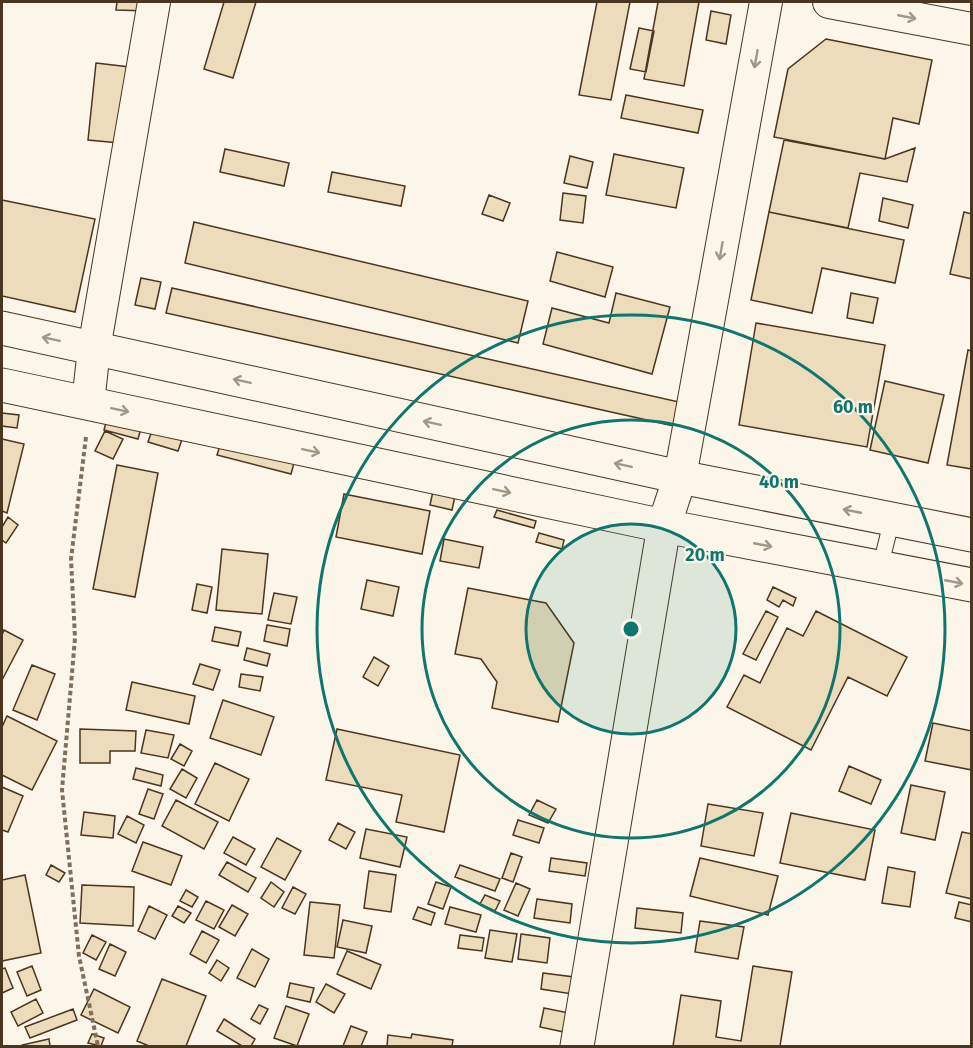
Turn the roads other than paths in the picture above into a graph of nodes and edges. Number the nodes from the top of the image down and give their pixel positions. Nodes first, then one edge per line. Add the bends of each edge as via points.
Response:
1 (154, 2) edge
2 (766, 2) edge
3 (830, 2) edge
4 (972, 29) edge
5 (2, 328) edge
6 (94, 348) junction
7 (2, 384) edge
8 (88, 403) junction
9 (680, 477) junction
10 (892, 519) junction
11 (664, 526) junction
12 (972, 535) edge
13 (880, 568) junction
14 (972, 585) edge
15 (577, 1047) edge

1 - 6 street
2 -> 9 street
3 -> 4 street
6 -> 5 main road
6 - 8 street
9 -> 6 main road
7 - 8 main road
8 -> 11 main road
10 -> 9 main road
9 - 11 main road
10 - 12 main road
10 - 13 lane
11 -> 13 main road
11 - 15 main road
13 -> 14 main road

